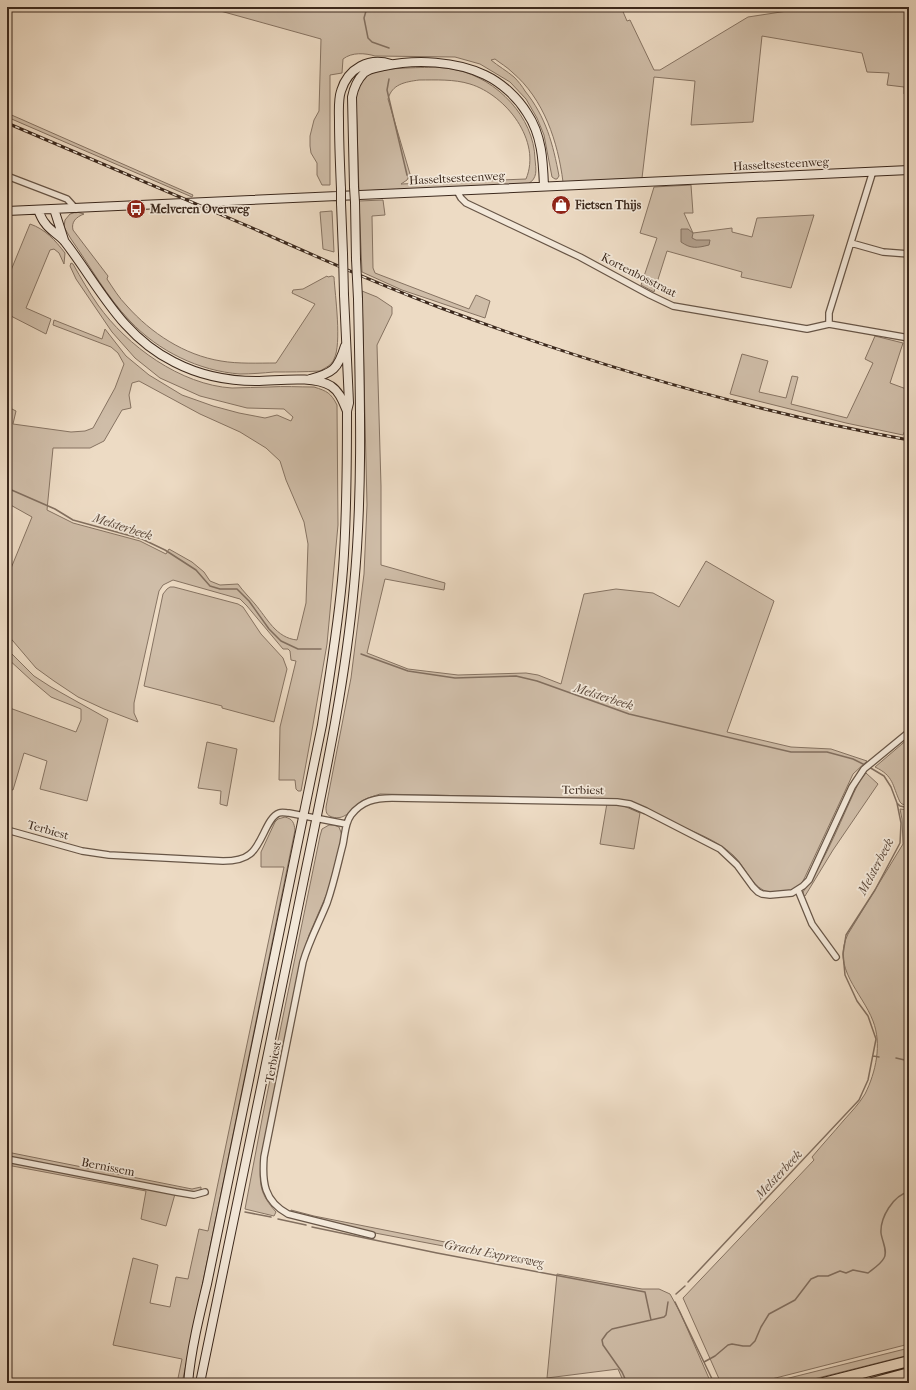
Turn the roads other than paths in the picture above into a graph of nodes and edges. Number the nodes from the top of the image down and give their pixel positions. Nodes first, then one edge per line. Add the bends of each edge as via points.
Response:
1 (392, 64) junction
2 (909, 170) edge
3 (873, 171) junction
4 (7, 176) edge
5 (544, 186) junction
6 (457, 191) junction
7 (76, 209) junction
8 (38, 210) junction
9 (54, 210) junction
10 (7, 211) edge
11 (64, 240) junction
12 (851, 243) junction
13 (909, 254) edge
14 (829, 324) junction
15 (909, 338) edge
16 (345, 343) junction
17 (307, 380) junction
18 (347, 411) junction
19 (909, 732) edge
20 (302, 816) junction
21 (316, 819) junction
22 (346, 824) junction
23 (7, 830) edge
24 (798, 890) junction
25 (836, 957) dead end
26 (7, 1159) edge
27 (205, 1192) dead end
28 (372, 1235) dead end
29 (909, 1361) edge
30 (909, 1373) edge
31 (188, 1383) edge
32 (200, 1383) edge
33 (823, 1383) edge
34 (872, 1383) edge

1 - 5 main road via 450,64 470,68 501,85 517,99 536,131 541,146
1 - 16 main road, bridge via 372,61 362,65 352,73 341,92 339,133
1 - 21 main road, bridge via 365,72 354,86 352,97 360,494 347,652
2 - 3 main road, Hasseltsesteenweg
3 - 5 main road, Hasseltsesteenweg
3 - 12 street
4 - 7 street via 67,199
5 - 6 main road, Hasseltsesteenweg
6 - 7 main road, Hasseltsesteenweg
6 - 14 street, Kortenbosstraat via 466,203 580,257 673,306 808,329
7 - 9 main road, Hasseltsesteenweg
8 - 9 main road, Hasseltsesteenweg
8 - 10 main road, Hasseltsesteenweg
8 - 11 main road via 45,224
9 - 11 main road
11 - 17 main road via 122,322 144,343 173,362 201,374 230,380
12 - 13 street via 883,252
12 - 14 street via 829,313
14 - 15 street, Kortenbosstraat
16 - 17 main road via 340,361 332,371
16 - 18 main road via 349,403
17 - 18 main road via 332,387 341,397
18 - 20 main road via 347,516 336,637 322,725
19 - 24 street via 871,763 852,787 809,880
20 - 21 street, Terbiest
20 - 23 street, Terbiest via 277,814 261,842 250,855 223,861 109,855 60,846
20 - 31 main road
21 - 22 street, Terbiest
21 - 32 main road
22 - 24 street, Terbiest via 360,806 377,798 617,802 646,811 720,849 762,894 787,894
22 - 28 street, Terbiest via 332,887 303,962 264,1157 263,1175 266,1191 280,1210 300,1218
24 - 25 street via 812,924
26 - 27 street, Bernissem via 194,1195
29 - 33 highway
30 - 34 highway

